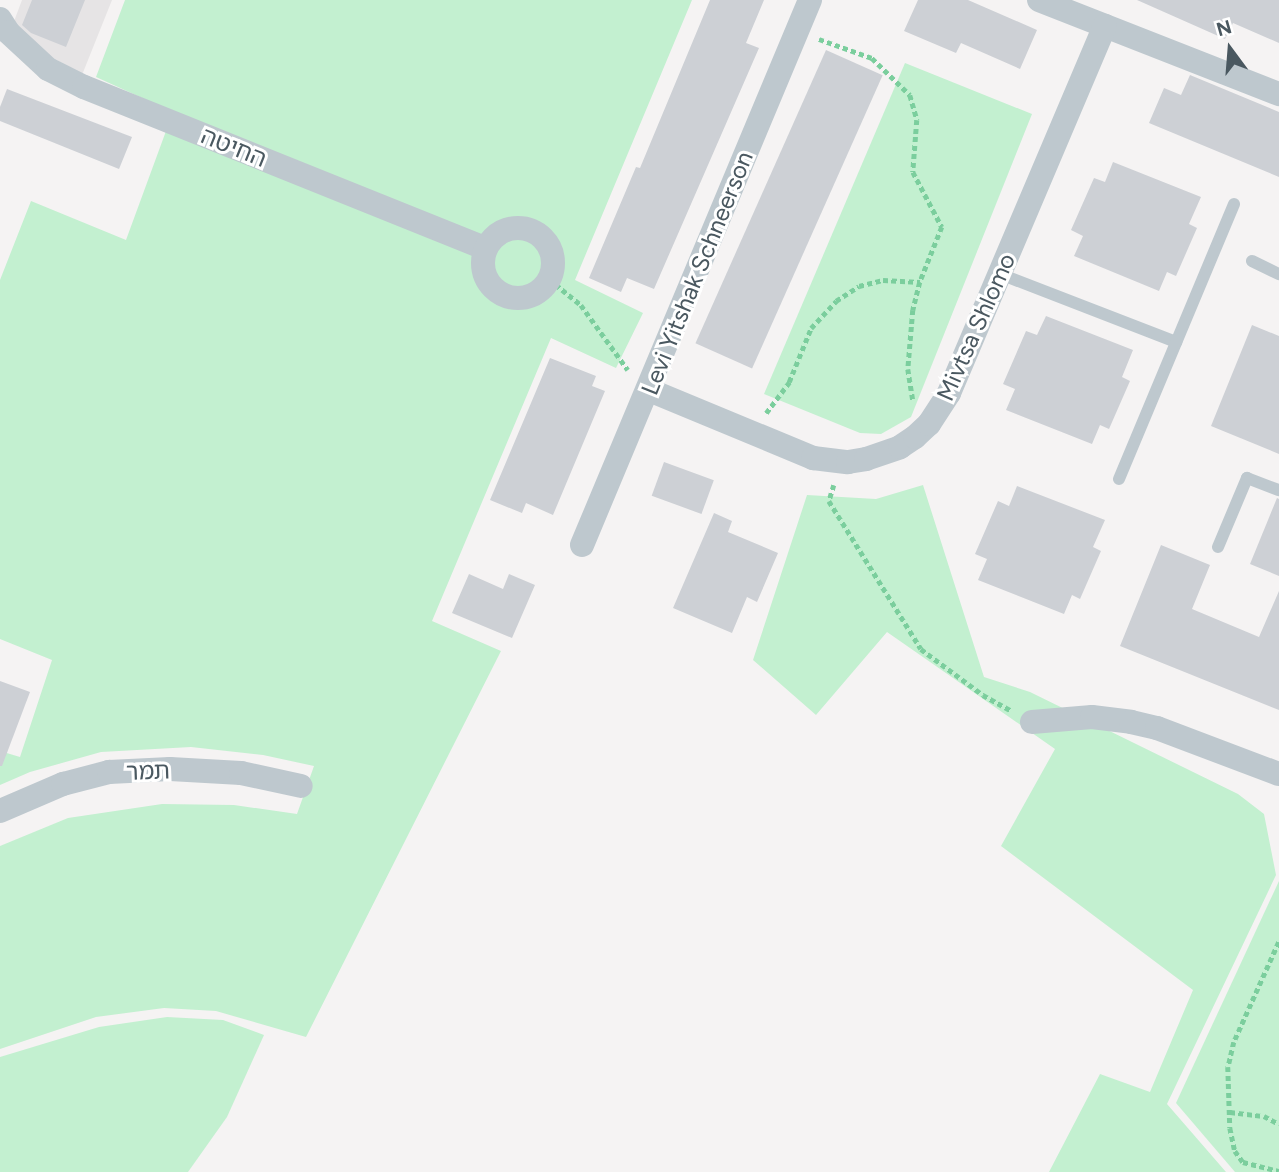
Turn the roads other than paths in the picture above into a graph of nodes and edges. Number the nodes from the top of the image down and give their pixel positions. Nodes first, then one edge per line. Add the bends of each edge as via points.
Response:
1 (810, 0) edge
2 (1039, 0) edge
3 (0, 19) edge
4 (1105, 26) junction
5 (1279, 94) edge
6 (1234, 204) dead end
7 (485, 248) junction
8 (1252, 261) dead end
9 (1000, 274) junction
10 (1279, 274) edge
11 (1176, 342) junction
12 (649, 390) junction
13 (1119, 479) dead end
14 (1279, 490) edge
15 (582, 545) dead end
16 (1218, 547) dead end
17 (1032, 722) road end
18 (1279, 775) edge
19 (301, 786) dead end
20 (0, 811) edge

1 - 12 street, Levi Yitshak Schneerson
2 - 4 street
3 - 7 street, החיטה via 48,69 83,87
4 - 5 street
4 - 9 street, Mivtsa Shlomo
6 - 11 lane
7 - 7 street via 498,232 508,228 538,233 551,249 549,279 523,298 502,295 482,270
8 - 10 lane
9 - 11 lane
9 - 12 street, Mivtsa Shlomo via 949,393 929,424 908,442 883,454 841,461 813,458
11 - 13 lane
12 - 15 street, Levi Yitshak Schneerson
14 - 16 lane via 1247,478
17 - 18 street via 1093,717 1131,722
19 - 20 street, תמר via 241,773 109,772 63,784

